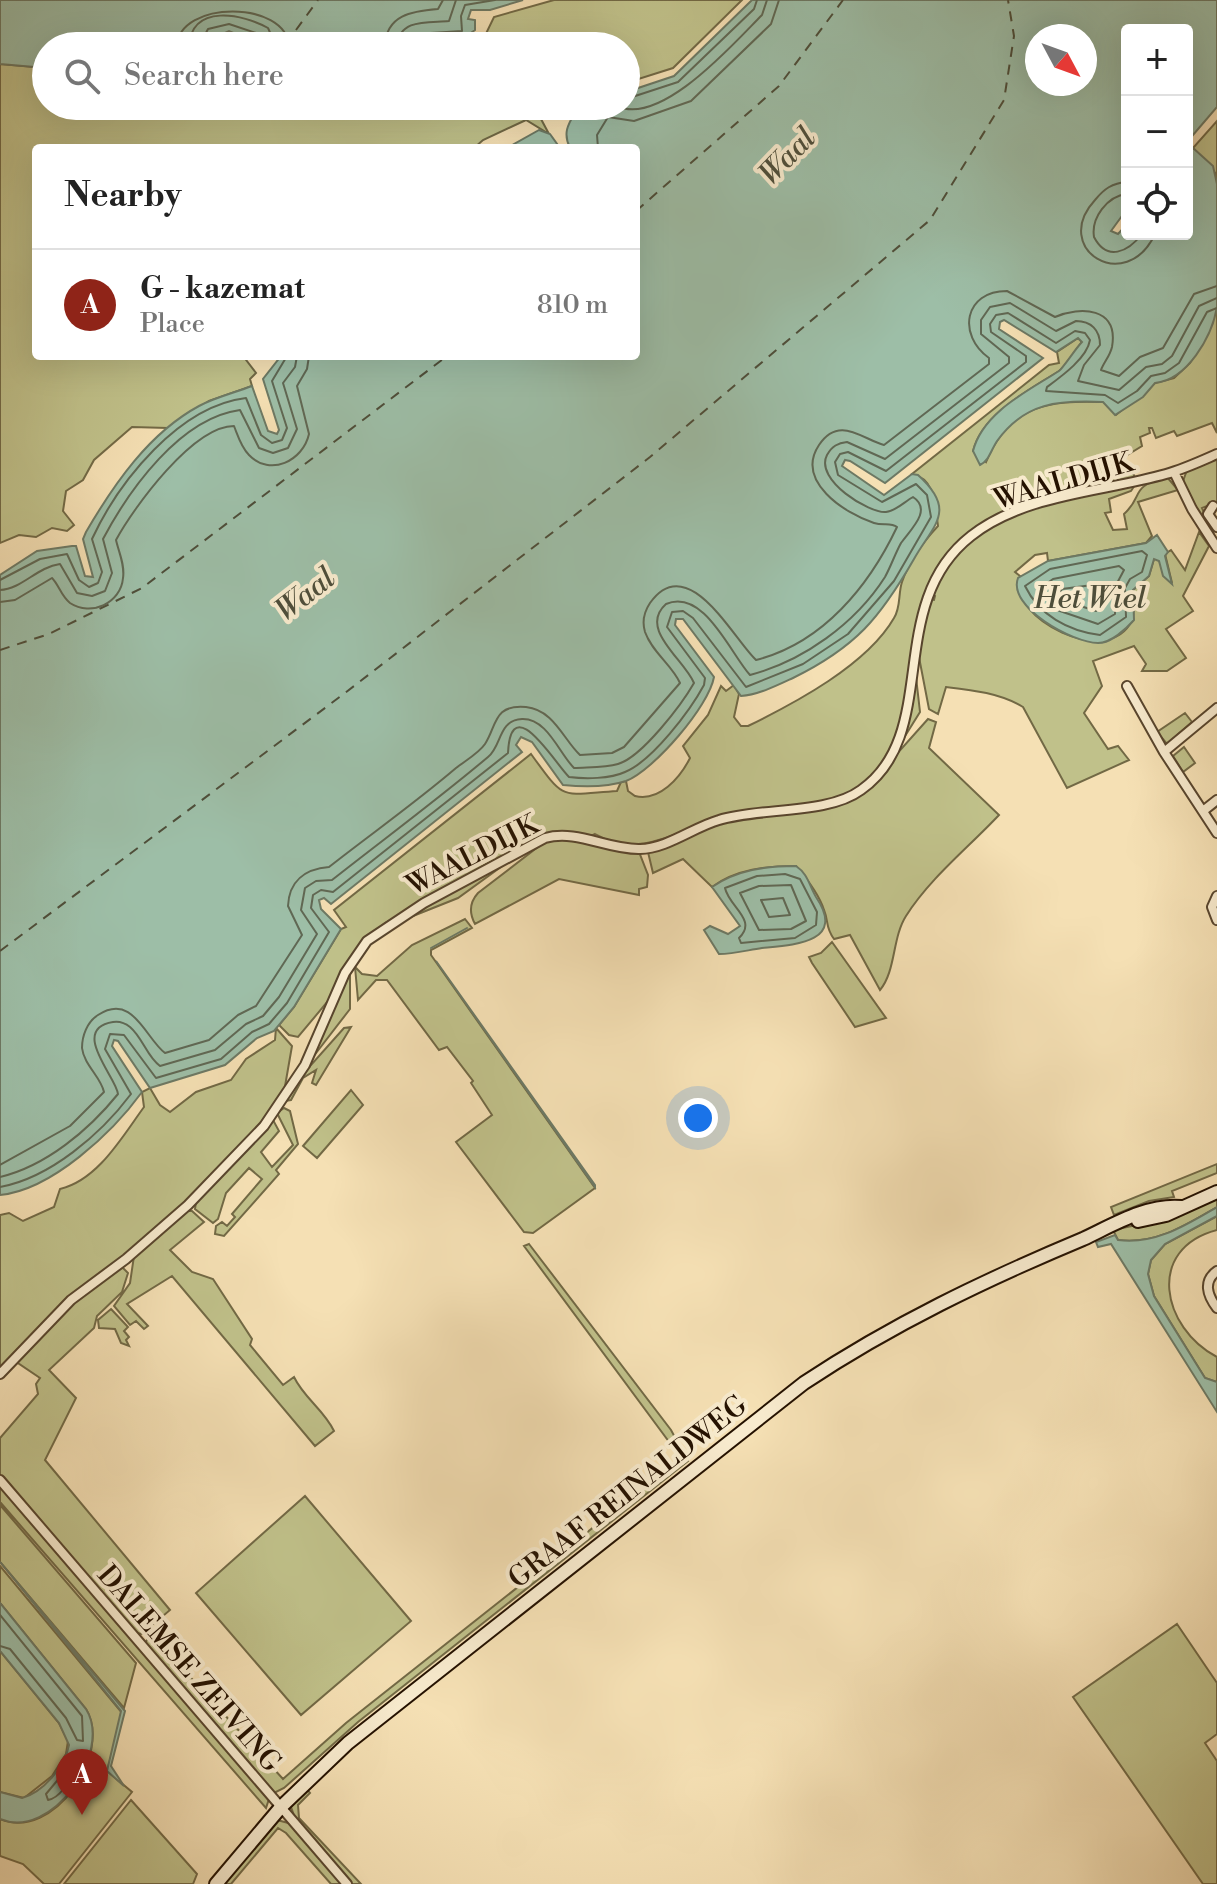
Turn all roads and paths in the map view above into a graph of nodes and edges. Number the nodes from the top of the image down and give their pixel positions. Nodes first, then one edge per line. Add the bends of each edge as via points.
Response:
1 (1217, 454) edge
2 (1174, 472) junction
3 (1213, 506) dead end
4 (1217, 527) edge
5 (1217, 548) edge
6 (1127, 686) dead end
7 (1217, 708) edge
8 (1164, 752) junction
9 (1217, 800) edge
10 (1203, 811) junction
11 (1217, 833) edge
12 (1217, 896) edge
13 (1217, 920) edge
14 (1217, 1192) edge
15 (1217, 1271) edge
16 (1217, 1308) edge
17 (0, 1374) edge
18 (0, 1480) edge
19 (281, 1807) junction
20 (216, 1884) edge
21 (347, 1884) edge

1 - 2 street, WAALDIJK
2 - 5 street
2 - 17 street, WAALDIJK via 1014,511 956,549 933,580 923,605 902,729 888,760 861,791 833,802 736,815 642,849 571,835 545,838 381,929 350,965 305,1065 264,1126 188,1205 64,1306
3 - 4 street via 1208,511
6 - 8 street
7 - 8 street
8 - 10 street
9 - 10 street
10 - 11 street
12 - 13 street via 1212,907
14 - 19 main road, GRAAF REINALDWEG via 1181,1207 1140,1213 948,1298 872,1338 804,1383 372,1723
15 - 16 street via 1207,1287
18 - 19 street, DALEMSE ZEIVING
19 - 20 main road, GRAAF REINALDWEG
19 - 21 street, DALEMSE ZEIVING

